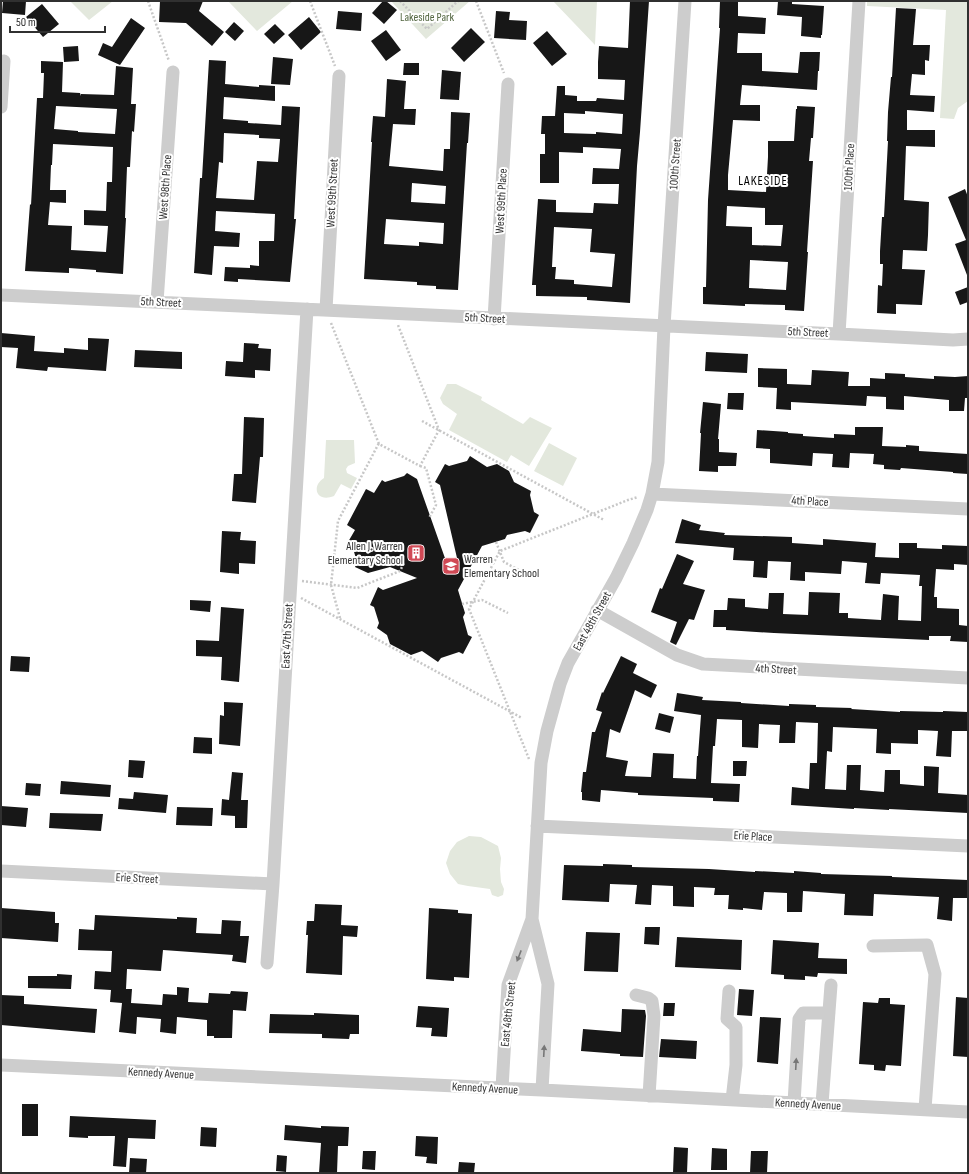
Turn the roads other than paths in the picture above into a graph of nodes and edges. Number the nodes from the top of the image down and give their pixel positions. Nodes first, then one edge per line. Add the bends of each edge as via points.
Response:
1 (685, 1) edge
2 (859, 1) edge
3 (4, 61) dead end
4 (173, 72) road end
5 (339, 76) road end
6 (508, 84) road end
7 (1, 107) edge
8 (1, 295) edge
9 (157, 302) junction
10 (306, 309) junction
11 (326, 310) junction
12 (494, 319) junction
13 (664, 326) junction
14 (839, 334) junction
15 (968, 339) edge
16 (652, 494) junction
17 (968, 509) edge
18 (597, 610) junction
19 (968, 678) edge
20 (537, 826) junction
21 (968, 846) edge
22 (1, 871) edge
23 (273, 884) junction
24 (532, 919) junction
25 (873, 946) dead end
26 (267, 963) dead end
27 (831, 985) dead end
28 (729, 991) dead end
29 (636, 995) dead end
30 (829, 1013) junction
31 (1, 1066) edge
32 (502, 1088) junction
33 (542, 1090) junction
34 (649, 1096) junction
35 (732, 1100) junction
36 (794, 1103) junction
37 (822, 1104) junction
38 (925, 1109) junction
39 (968, 1112) edge

1 - 13 street, 100th Street
2 - 14 street, 100th Place
3 - 7 street
4 - 9 street, West 98th Place
5 - 11 street, West 99th Street
6 - 12 street, West 99th Place
8 - 9 street, 5th Street
9 - 10 street, 5th Street
10 - 11 street, 5th Street
10 - 23 street, East 47th Street
11 - 12 street, 5th Street
12 - 13 street, 5th Street
13 - 14 street, 5th Street
13 - 16 street, East 48th Street via 660,438
14 - 15 street, 5th Street
16 - 17 street, 4th Place
16 - 18 street, East 48th Street via 633,543
18 - 19 street, 4th Street via 677,655 703,664
18 - 20 street, East 48th Street via 568,663 553,706 541,763
20 - 21 street, Erie Place
20 - 24 street, East 48th Street
22 - 23 street, Erie Street
23 - 26 street, East 47th Street
24 -> 32 street, East 48th Street via 508,985
33 -> 24 street, East 48th Street via 548,984
25 - 38 street via 927,945 935,974
27 - 30 street
28 - 35 street via 727,1019 736,1027 736,1065
29 - 34 street via 652,1001 654,1016
36 -> 30 street via 799,1019 803,1013
30 - 37 street
31 - 32 street, Kennedy Avenue
32 - 33 street, Kennedy Avenue
33 - 34 street, Kennedy Avenue
34 - 35 street, Kennedy Avenue
35 - 36 street, Kennedy Avenue
36 - 37 street, Kennedy Avenue
37 - 38 street, Kennedy Avenue
38 - 39 street, Kennedy Avenue

